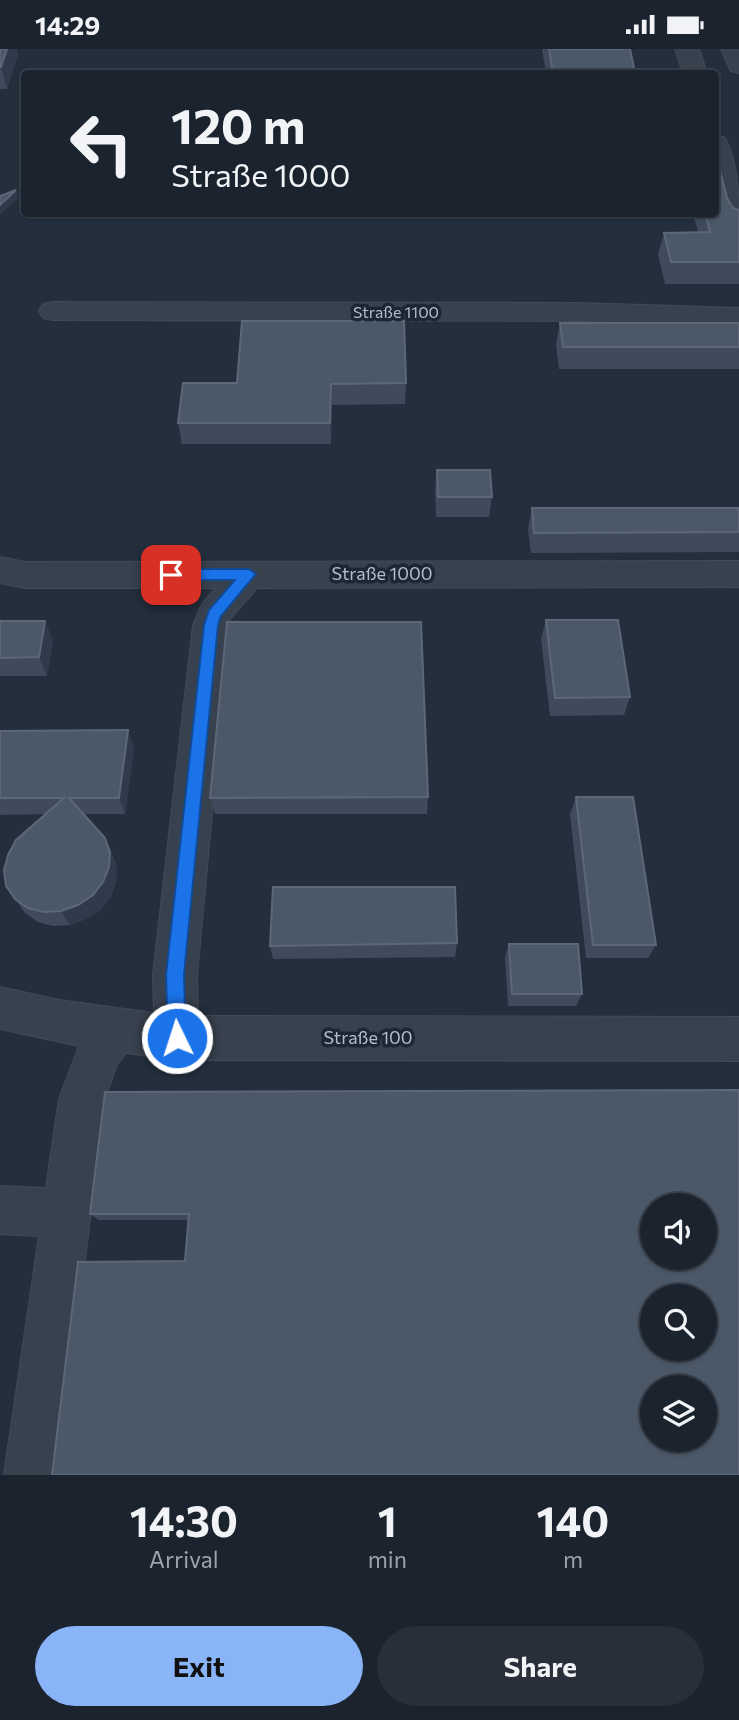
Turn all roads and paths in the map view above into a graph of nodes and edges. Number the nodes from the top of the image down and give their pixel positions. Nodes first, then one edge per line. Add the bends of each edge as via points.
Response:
1 (687, 49) edge
2 (733, 49) edge
3 (739, 66) edge
4 (694, 70) edge
5 (719, 153) edge
6 (739, 223) edge
7 (53, 311) dead end
8 (739, 317) edge
9 (13, 572) edge
10 (249, 574) junction
11 (739, 574) edge
12 (0, 1008) edge
13 (116, 1031) junction
14 (177, 1038) junction
15 (739, 1039) edge
16 (0, 1210) edge
17 (66, 1213) junction
18 (31, 1475) edge

1 - 4 street
2 - 3 street
5 - 6 street
7 - 8 street, Straße 1100
9 - 10 street, Straße 1000
10 - 11 street, Straße 1000
10 - 14 street via 214,614 211,625 175,975
12 - 13 street, Straße 100
13 - 14 street, Straße 100
13 - 17 street via 100,1050 82,1099
14 - 15 street, Straße 100
16 - 17 street
17 - 18 street

